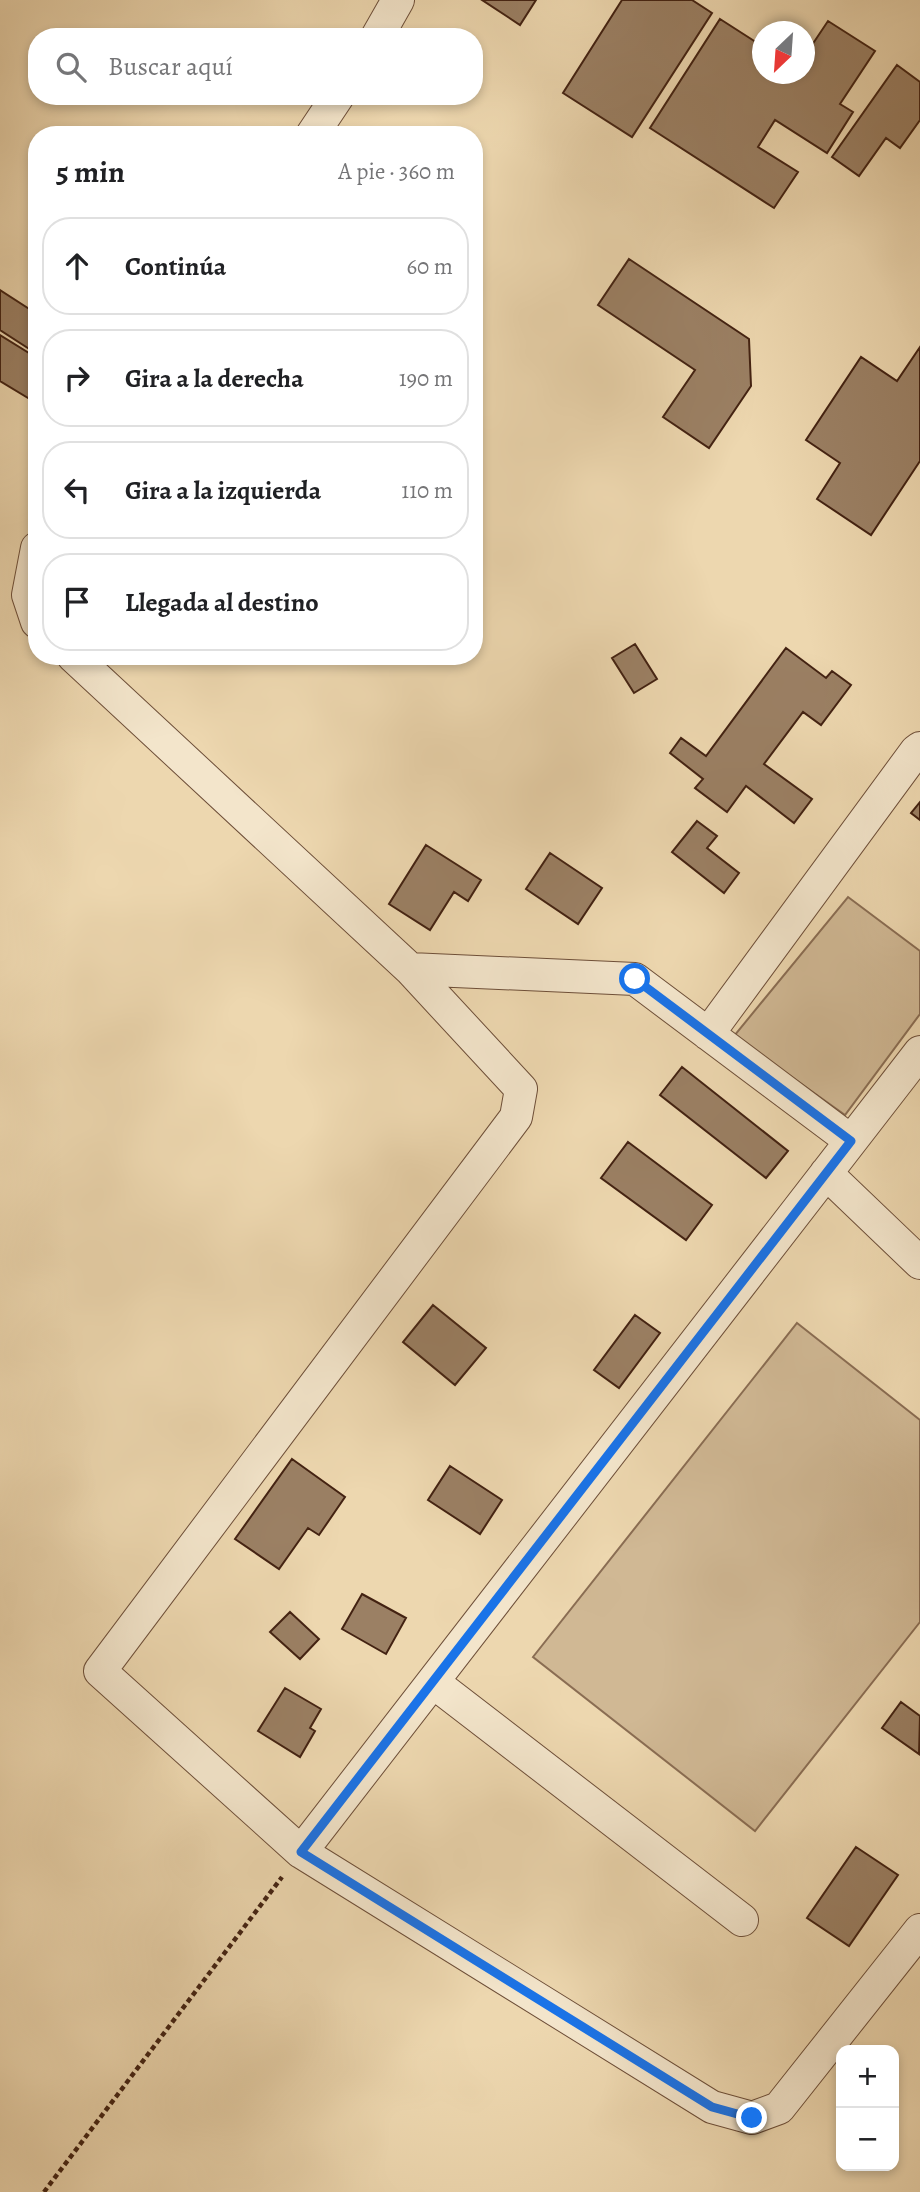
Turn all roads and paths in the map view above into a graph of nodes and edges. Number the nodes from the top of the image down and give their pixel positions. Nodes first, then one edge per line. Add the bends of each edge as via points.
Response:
1 (398, 0) edge
2 (382, 28) edge
3 (332, 105) edge
4 (318, 126) edge
5 (83, 665) edge
6 (920, 748) edge
7 (410, 968) junction
8 (708, 1034) junction
9 (920, 1052) edge
10 (851, 1141) junction
11 (826, 1173) junction
12 (920, 1263) edge
13 (433, 1682) junction
14 (301, 1852) junction
15 (742, 1920) dead end
16 (920, 1930) edge
17 (44, 2192) edge

1 - 2 street
3 - 4 street
5 - 7 street
6 - 8 street
7 - 8 street via 635,979
7 - 14 street via 521,1089 516,1117 100,1671
8 - 10 street
9 - 10 street
10 - 11 street
11 - 12 street
11 - 13 street
13 - 14 street
13 - 15 street
14 - 16 street via 712,2107 752,2118 779,2108
14 - 17 path

